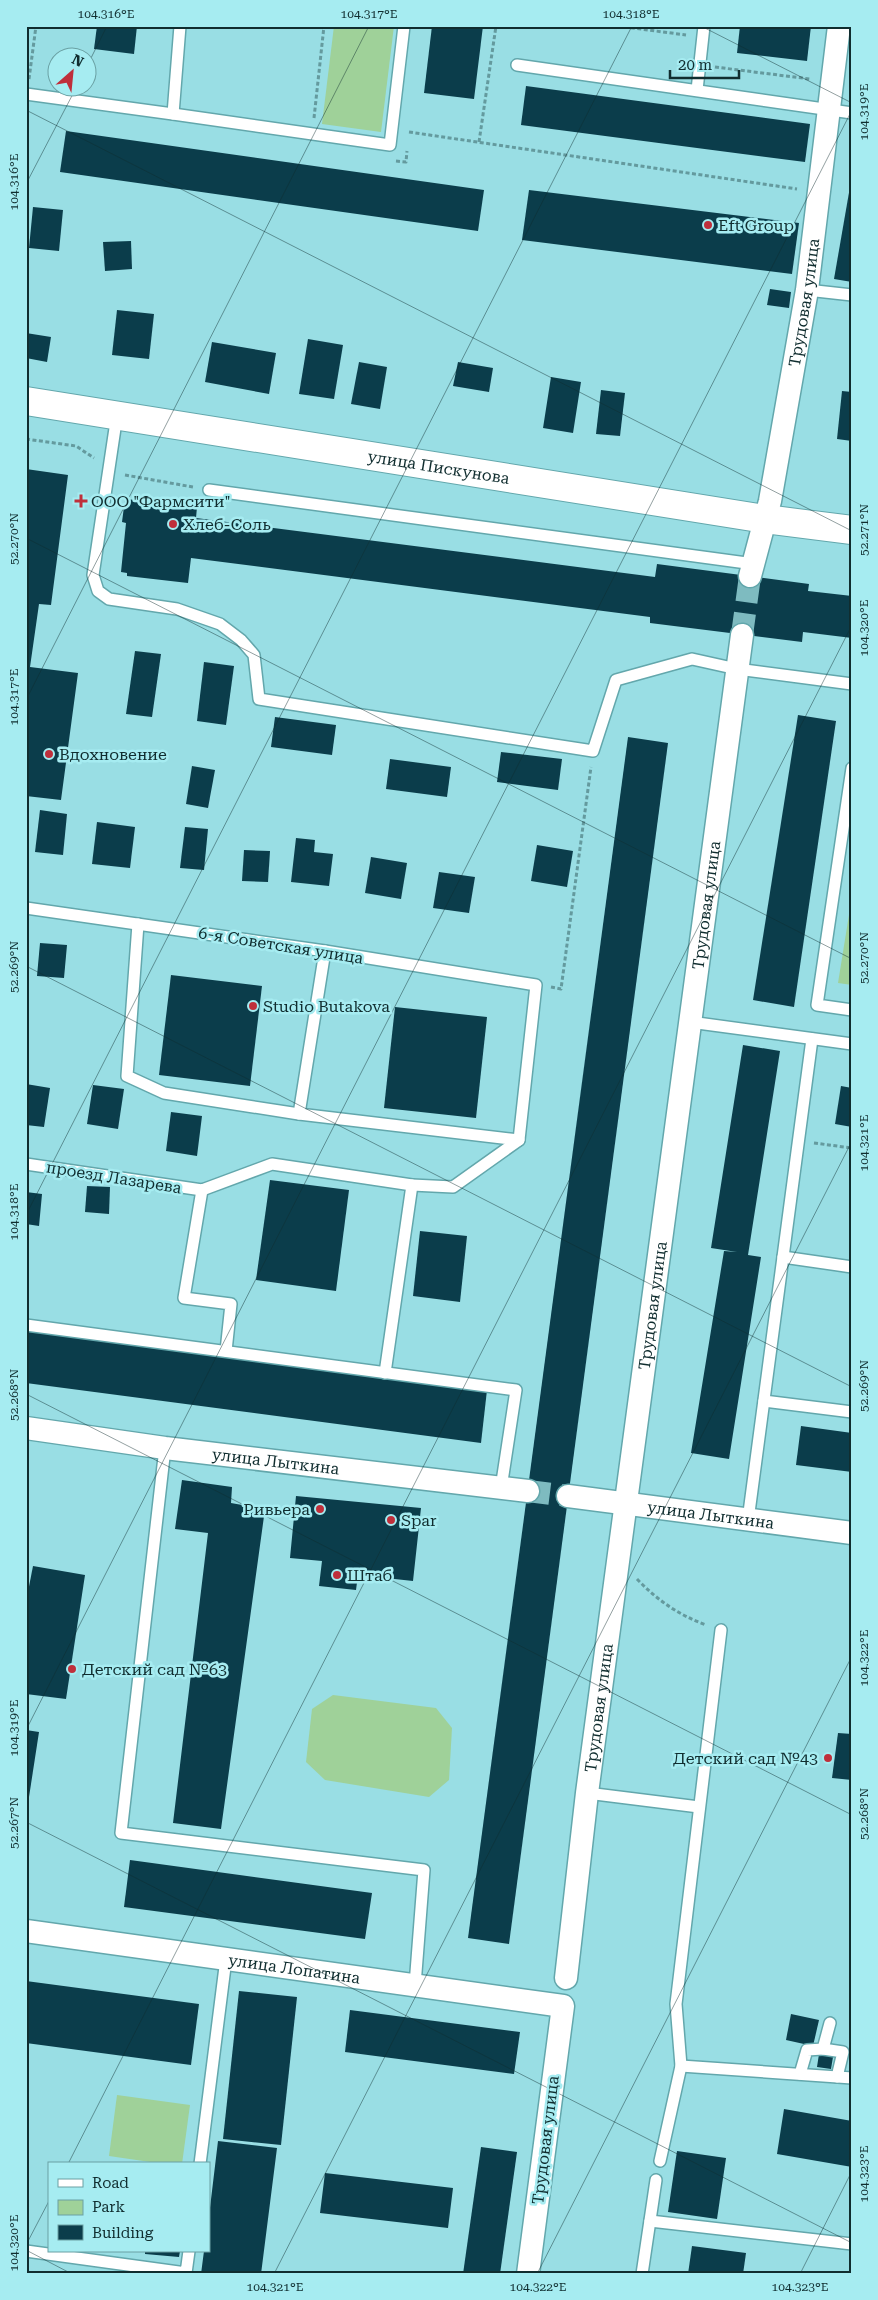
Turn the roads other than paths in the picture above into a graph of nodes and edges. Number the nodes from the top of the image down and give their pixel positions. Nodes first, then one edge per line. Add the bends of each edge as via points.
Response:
1 (180, 26) edge
2 (404, 26) edge
3 (839, 26) edge
4 (704, 32) edge
5 (517, 65) dead end
6 (697, 90) junction
7 (27, 94) edge
8 (828, 109) junction
9 (852, 113) edge
10 (173, 114) junction
11 (807, 290) junction
12 (852, 295) edge
13 (26, 401) edge
14 (117, 415) junction
15 (209, 490) dead end
16 (765, 519) junction
17 (852, 530) edge
18 (752, 570) joint
19 (742, 635) tunnel mouth
20 (738, 669) junction
21 (852, 684) edge
22 (852, 768) edge
23 (26, 908) edge
24 (138, 924) junction
25 (325, 951) junction
26 (852, 1010) edge
27 (690, 1022) junction
28 (812, 1039) junction
29 (852, 1044) edge
30 (299, 1114) junction
31 (519, 1140) junction
32 (26, 1164) edge
33 (412, 1185) junction
34 (202, 1190) junction
35 (783, 1257) junction
36 (852, 1267) edge
37 (26, 1325) edge
38 (226, 1351) junction
39 (385, 1373) junction
40 (764, 1401) junction
41 (852, 1412) edge
42 (26, 1428) edge
43 (166, 1448) junction
44 (501, 1488) junction
45 (528, 1491) tunnel mouth
46 (568, 1496) tunnel mouth
47 (626, 1503) junction
48 (748, 1520) junction
49 (852, 1533) edge
50 (721, 1630) road end
51 (587, 1794) junction
52 (699, 1807) junction
53 (26, 1931) edge
54 (226, 1959) junction
55 (566, 1978) dead end
56 (415, 1985) junction
57 (562, 2006) joint
58 (830, 2023) dead end
59 (823, 2049) junction
60 (680, 2066) junction
61 (800, 2074) junction
62 (837, 2077) junction
63 (852, 2078) edge
64 (660, 2161) dead end
65 (200, 2162) edge
66 (656, 2180) dead end
67 (650, 2220) junction
68 (852, 2244) edge
69 (26, 2251) edge
70 (189, 2252) edge
71 (531, 2272) edge
72 (642, 2274) edge

1 - 10 lane
2 - 10 lane via 390,146
3 - 8 street, Трудовая улица
4 - 6 lane
5 - 6 lane
6 - 8 lane
7 - 10 lane
8 - 9 lane
8 - 11 street, Трудовая улица
11 - 12 lane
11 - 16 street, Трудовая улица
13 - 14 main road, улица Пискунова
14 - 16 main road, улица Пискунова
14 - 20 lane via 93,575 98,591 110,599 177,609 220,624 254,655 258,699 593,751 616,680 692,659
15 - 18 lane
16 - 17 main road, улица Пискунова
16 - 18 street, Трудовая улица
19 - 20 street, Трудовая улица
20 - 21 lane
20 - 27 street, Трудовая улица
22 - 26 lane via 817,1004
23 - 24 lane, 6-я Советская улица
24 - 25 lane, 6-я Советская улица
24 - 30 lane via 127,1076 164,1093
25 - 30 lane
25 - 31 lane, 6-я Советская улица via 536,985
27 - 28 lane
27 - 47 street, Трудовая улица
28 - 29 lane
28 - 35 lane
30 - 31 lane
31 - 33 lane via 453,1186
32 - 34 lane, проезд Лазарева
33 - 34 lane via 272,1164
33 - 39 lane
34 - 38 lane via 184,1298 231,1304
35 - 36 lane
35 - 40 lane
37 - 38 lane
38 - 39 lane
39 - 44 lane via 516,1390
40 - 41 lane
40 - 48 lane
42 - 43 street, улица Лыткина
43 - 44 street, улица Лыткина
43 - 56 lane via 121,1833 424,1870
44 - 45 street, улица Лыткина
46 - 47 street, улица Лыткина
47 - 48 street, улица Лыткина
47 - 51 street, Трудовая улица
48 - 49 street, улица Лыткина
50 - 52 lane
51 - 52 lane
51 - 55 street, Трудовая улица
52 - 60 lane via 676,2004
53 - 54 street, улица Лопатина
54 - 56 street, улица Лопатина
54 - 65 lane
56 - 57 street, улица Лопатина
57 - 71 street, Трудовая улица
58 - 59 lane
59 - 61 lane via 807,2050
59 - 62 lane via 843,2052
60 - 61 lane
60 - 64 lane
61 - 62 lane
62 - 63 lane
66 - 67 lane
67 - 68 lane
67 - 72 lane
69 - 70 lane via 186,2273

